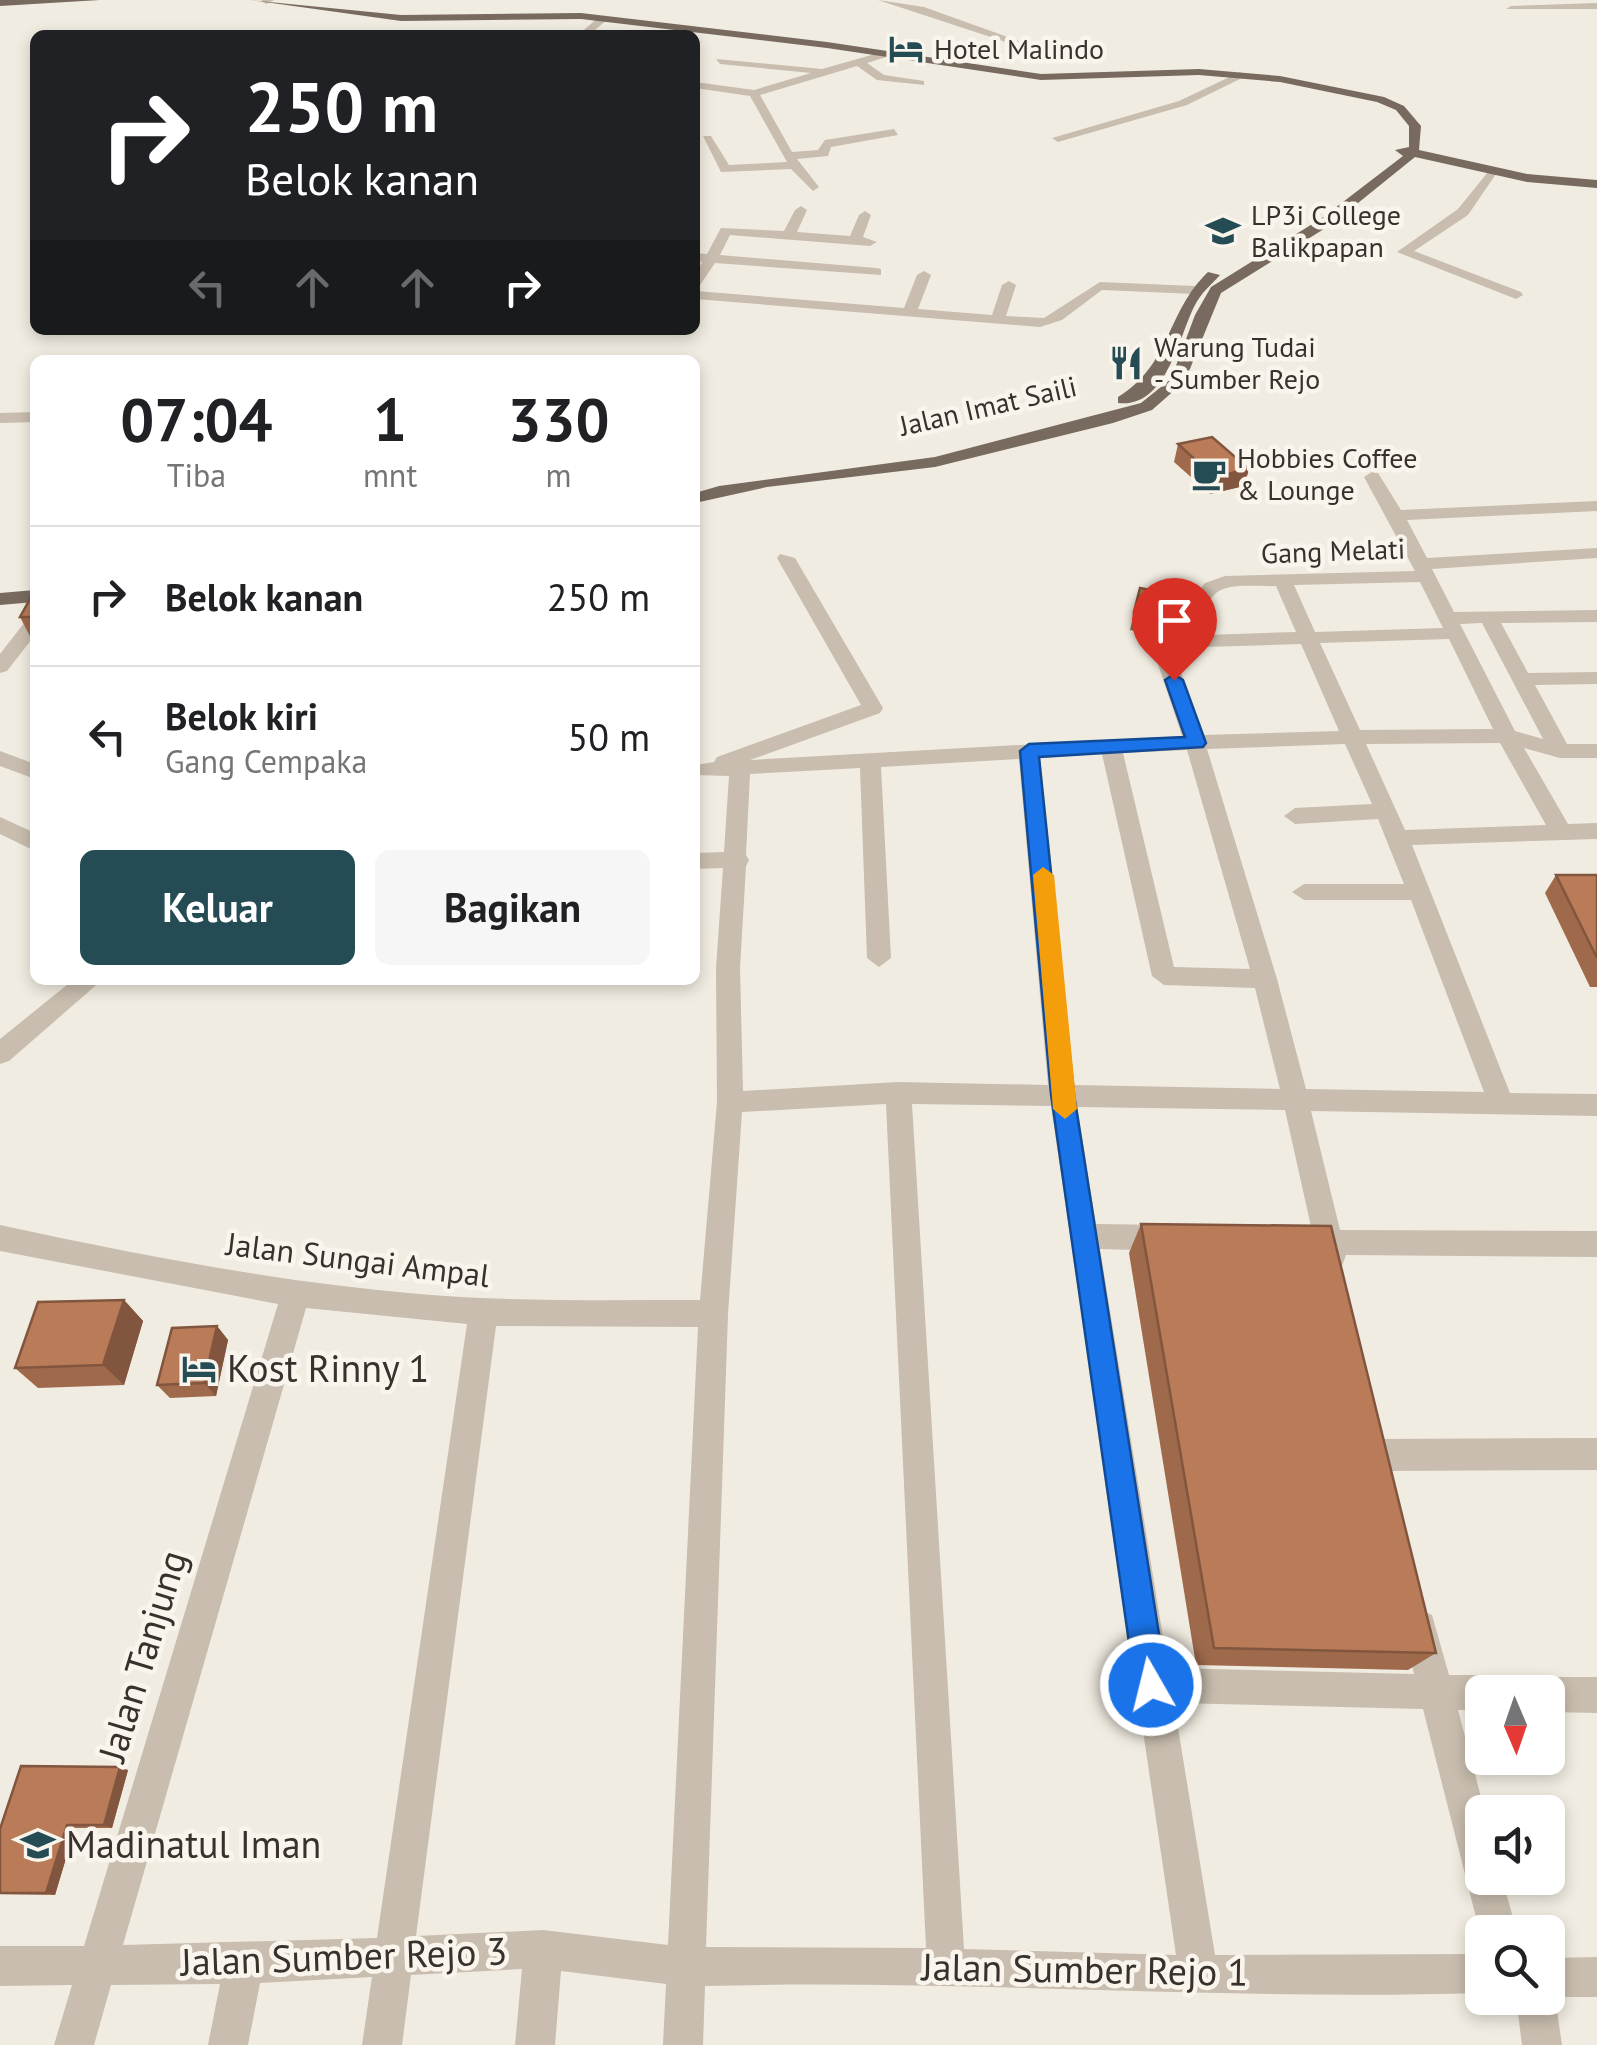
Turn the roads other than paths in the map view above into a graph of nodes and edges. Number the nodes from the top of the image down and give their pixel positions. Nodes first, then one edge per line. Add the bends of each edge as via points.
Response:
1 (95, 0) edge
2 (255, 0) edge
3 (883, 0) edge
4 (267, 1) edge
5 (0, 3) edge
6 (1597, 6) edge
7 (1511, 8) dead end
8 (603, 19) junction
9 (589, 30) edge
10 (691, 30) edge
11 (700, 31) edge
12 (1028, 46) dead end
13 (882, 54) junction
14 (720, 60) dead end
15 (861, 64) junction
16 (832, 72) junction
17 (1240, 75) junction
18 (920, 83) dead end
19 (700, 86) edge
20 (754, 93) junction
21 (894, 133) dead end
22 (1058, 138) dead end
23 (707, 139) dead end
24 (1406, 150) junction
25 (790, 160) junction
26 (1492, 171) junction
27 (1597, 180) edge
28 (812, 188) dead end
29 (800, 210) dead end
30 (864, 215) dead end
31 (789, 236) junction
32 (703, 258) edge
33 (876, 272) dead end
34 (924, 275) dead end
35 (1009, 285) dead end
36 (1196, 290) junction
37 (700, 295) edge
38 (1516, 295) dead end
39 (908, 313) junction
40 (997, 320) junction
41 (30, 417) edge
42 (0, 418) edge
43 (828, 470) junction
44 (1372, 477) dead end
45 (700, 483) edge
46 (700, 497) edge
47 (1597, 506) edge
48 (1396, 515) junction
49 (1597, 553) edge
50 (786, 558) dead end
51 (1425, 570) junction
52 (1283, 582) junction
53 (30, 584) edge
54 (0, 585) edge
55 (30, 596) edge
56 (0, 598) edge
57 (1192, 611) edge
58 (1597, 616) edge
59 (1489, 618) junction
60 (1453, 625) junction
61 (30, 628) edge
62 (1308, 637) junction
63 (1204, 641) dead end
64 (1162, 649) dead end
65 (0, 666) edge
66 (1597, 678) edge
67 (1524, 679) junction
68 (1507, 736) junction
69 (1355, 737) junction
70 (1196, 743) junction
71 (1110, 746) junction
72 (1029, 751) junction
73 (1560, 751) junction
74 (1597, 751) edge
75 (0, 758) edge
76 (870, 762) junction
77 (30, 770) edge
78 (700, 770) edge
79 (740, 770) junction
80 (700, 771) edge
81 (1386, 811) junction
82 (1295, 816) dead end
83 (0, 825) edge
84 (1597, 831) edge
85 (1560, 832) junction
86 (1398, 838) junction
87 (30, 840) edge
88 (738, 860) junction
89 (700, 861) edge
90 (1304, 892) dead end
91 (1418, 892) junction
92 (879, 958) dead end
93 (1265, 980) junction
94 (84, 985) edge
95 (0, 1054) edge
96 (898, 1093) junction
97 (1062, 1094) junction
98 (1293, 1099) junction
99 (1500, 1100) junction
100 (730, 1102) junction
101 (1597, 1105) edge
102 (1086, 1236) junction
103 (0, 1238) edge
104 (1198, 1239) edge
105 (1292, 1241) edge
106 (1329, 1242) junction
107 (1597, 1244) edge
108 (1338, 1281) edge
109 (296, 1292) junction
110 (483, 1312) junction
111 (712, 1314) junction
112 (1368, 1416) edge
113 (1597, 1454) edge
114 (1376, 1455) junction
115 (1386, 1492) edge
116 (1413, 1601) edge
117 (1151, 1685) junction
118 (1436, 1692) junction
119 (1465, 1693) edge
120 (1565, 1695) edge
121 (1597, 1696) edge
122 (1465, 1806) edge
123 (543, 1949) junction
124 (396, 1954) junction
125 (95, 1964) junction
126 (244, 1964) junction
127 (0, 1966) edge
128 (687, 1967) junction
129 (946, 1967) junction
130 (1198, 1974) junction
131 (1465, 1974) edge
132 (1565, 1976) edge
133 (1597, 1977) edge
134 (1538, 2015) edge
135 (74, 2045) edge
136 (228, 2045) edge
137 (382, 2045) edge
138 (534, 2045) edge
139 (683, 2045) edge
140 (1542, 2045) edge

1 - 5 main road
2 - 4 main road
3 - 12 street via 933,10
4 - 8 main road via 401,18
6 - 7 street
8 - 9 street
8 - 10 main road
11 - 13 main road
13 - 15 street
13 - 17 main road via 1041,77
14 - 16 street
15 - 16 street
15 - 18 street via 881,78
16 - 20 street
17 - 22 street via 1182,103
17 - 24 main road via 1390,102 1415,126
19 - 20 street
20 - 25 street
21 - 25 street via 825,144 819,154
23 - 25 street via 724,169
24 - 26 main road
24 - 27 main road
24 - 36 main road
24 - 43 main road, Jalan Imat Saili via 1327,222 1216,290 1178,380 1153,402 972,454
25 - 28 street
26 - 27 main road
26 - 38 street via 1463,212 1404,252
29 - 31 street
30 - 31 street via 863,241
31 - 32 street via 726,231
32 - 33 street
34 - 39 street
35 - 40 street
36 - 40 street via 1100,286 1051,322
36 - 43 main road, Jalan Imat Saili via 1165,367 1136,394 981,439
37 - 39 street
39 - 40 street
41 - 42 street
43 - 45 main road, Jalan Imat Saili via 732,474
43 - 46 main road, Jalan Imat Saili
44 - 48 street
47 - 48 street
48 - 51 street
49 - 51 street, Gang Melati
50 - 78 street via 873,708
51 - 52 street, Gang Melati
51 - 60 street
52 - 57 street, Gang Melati via 1218,584
52 - 62 street
53 - 54 main road
55 - 56 main road
58 - 59 street
59 - 60 street
59 - 67 street
60 - 62 street
60 - 68 street
61 - 65 street
62 - 63 street
62 - 69 street
64 - 70 street
66 - 67 street
67 - 73 street
68 - 69 street
68 - 73 street
68 - 85 street
69 - 70 street
69 - 81 street
70 - 71 street
70 - 93 street
71 - 72 street
71 - 93 street via 1164,976
72 - 76 street
72 - 97 street
73 - 74 street
75 - 77 street
76 - 79 street
76 - 92 street
79 - 80 street
79 - 88 street
81 - 82 street
81 - 86 street
83 - 87 street
84 - 85 street
85 - 86 street
86 - 91 street
88 - 89 street
88 - 100 street via 728,968
90 - 91 street
91 - 99 street
93 - 98 street
94 - 95 street
96 - 97 street
96 - 100 street
96 - 129 street
97 - 98 street
97 - 102 street
98 - 99 street
98 - 106 street
99 - 101 street
100 - 111 street
102 - 104 street
102 - 117 street
103 - 109 street, Jalan Sungai Ampal
105 - 106 street
106 - 107 street
106 - 108 street
109 - 110 street, Jalan Sungai Ampal
109 - 125 street, Jalan Tanjung
110 - 111 street, Jalan Sungai Ampal
110 - 124 street
111 - 128 street
112 - 114 street
113 - 114 street
114 - 115 street
116 - 118 street
117 - 118 street
117 - 130 street
118 - 119 street
118 - 122 street
120 - 121 street
123 - 124 street, Jalan Sumber Rejo 3
123 - 128 street, Jalan Sumber Rejo 3
123 - 138 street
124 - 126 street, Jalan Sumber Rejo 3
124 - 137 street
125 - 126 street, Jalan Sumber Rejo 3
125 - 127 street, Jalan Sumber Rejo 3
125 - 135 street, Jalan Tanjung
126 - 136 street
128 - 129 street, Jalan Sumber Rejo 1
128 - 139 street
129 - 130 street, Jalan Sumber Rejo 1
130 - 131 street, Jalan Sumber Rejo 1
132 - 133 street
134 - 140 street

